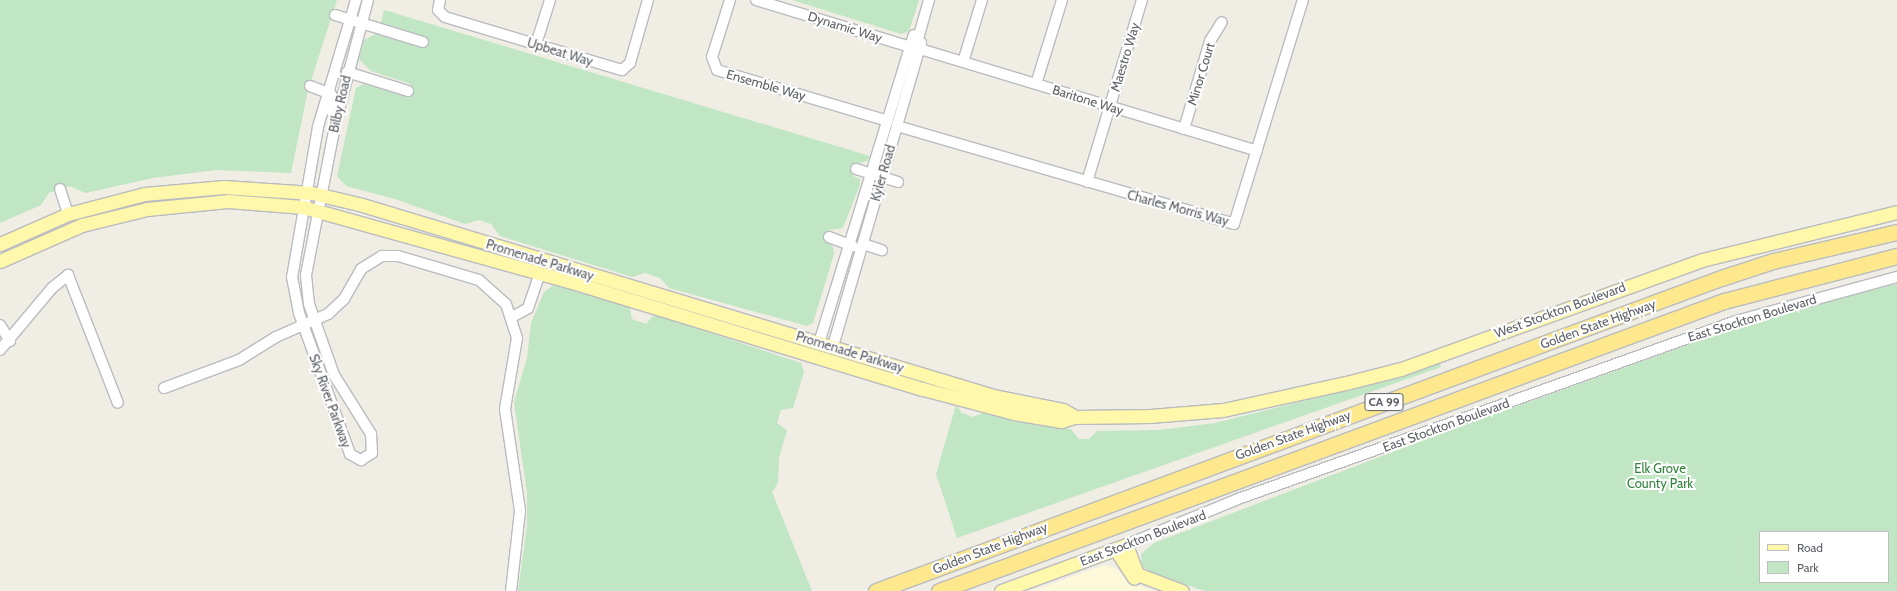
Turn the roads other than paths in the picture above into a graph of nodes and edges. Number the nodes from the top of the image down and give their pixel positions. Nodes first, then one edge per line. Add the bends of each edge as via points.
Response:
1 (356, 0) edge
2 (368, 0) edge
3 (440, 0) edge
4 (550, 0) edge
5 (648, 0) edge
6 (730, 0) edge
7 (756, 0) edge
8 (925, 0) edge
9 (929, 0) edge
10 (934, 0) edge
11 (982, 0) edge
12 (1062, 0) edge
13 (1142, 0) edge
14 (1303, 0) edge
15 (335, 15) dead end
16 (350, 20) junction
17 (1222, 22) dead end
18 (361, 23) junction
19 (423, 42) dead end
20 (536, 44) junction
21 (915, 48) junction
22 (963, 62) junction
23 (347, 72) junction
24 (1036, 84) junction
25 (310, 86) dead end
26 (406, 90) dead end
27 (327, 91) junction
28 (1110, 107) junction
29 (894, 123) junction
30 (1184, 129) junction
31 (1257, 151) junction
32 (329, 157) junction
33 (856, 169) dead end
34 (872, 174) junction
35 (883, 177) junction
36 (898, 182) dead end
37 (1087, 182) junction
38 (60, 189) dead end
39 (305, 192) junction
40 (321, 195) junction
41 (303, 207) junction
42 (317, 210) junction
43 (1897, 212) edge
44 (68, 214) junction
45 (1897, 232) edge
46 (829, 237) dead end
47 (849, 243) junction
48 (0, 244) edge
49 (863, 244) junction
50 (882, 250) dead end
51 (1897, 256) edge
52 (0, 261) edge
53 (540, 274) junction
54 (1897, 277) edge
55 (645, 298) junction
56 (843, 311) junction
57 (512, 317) junction
58 (315, 320) junction
59 (0, 325) edge
60 (303, 325) junction
61 (10, 341) junction
62 (819, 343) junction
63 (833, 346) junction
64 (0, 350) edge
65 (164, 388) dead end
66 (973, 396) junction
67 (118, 403) dead end
68 (1223, 410) joint
69 (1076, 417) junction
70 (1121, 548) junction
71 (511, 591) edge
72 (876, 591) edge
73 (939, 591) edge
74 (1001, 591) edge
75 (1169, 591) edge
76 (1182, 591) edge

1 - 16 street, Bilby Road
2 - 18 street, Bilby Road
3 - 20 street, Upbeat Way via 438,10 442,16
4 - 20 street
5 - 20 street, Upbeat Way via 626,69
6 - 29 street, Ensemble Way via 712,57 717,70
7 - 21 street, Dynamic Way
8 - 21 street, Kyler Road
9 - 21 street
10 - 21 street, Kyler Road
11 - 22 street
12 - 24 street
13 - 28 street, Maestro Way
14 - 31 street, Charles Morris Way
15 - 16 street
16 - 18 street
16 - 27 street, Bilby Road
17 - 30 street, Minor Court via 1210,41
18 - 19 street
18 - 23 street, Bilby Road
21 - 22 street, Baritone Way
21 - 29 street, Kyler Road
22 - 24 street, Baritone Way
23 - 26 street
23 - 32 street, Bilby Road
24 - 28 street, Baritone Way
25 - 27 street
27 - 32 street via 334,102 325,142
27 - 39 street, Bilby Road
28 - 30 street, Baritone Way
28 - 37 street, Maestro Way
29 - 34 street, Kyler Road
29 - 35 street, Kyler Road
29 - 37 street, Charles Morris Way
30 - 31 street, Baritone Way
31 - 37 street, Charles Morris Way via 1234,224
32 - 40 street, Bilby Road
33 - 34 street
34 - 35 street
34 - 47 street, Kyler Road
35 - 36 street
35 - 49 street, Kyler Road
38 - 44 street
39 - 40 main road, Promenade Parkway
39 - 41 street, Bilby Road
39 - 44 main road, Promenade Parkway via 239,187 187,189 122,199
40 - 42 street, Bilby Road
40 - 55 main road, Promenade Parkway
41 - 42 main road, Promenade Parkway
41 - 52 main road, Promenade Parkway via 228,201 146,209 61,232
41 - 60 street, Sky River Parkway via 292,277
42 - 53 main road, Promenade Parkway
42 - 58 street, Sky River Parkway via 306,275
43 - 68 main road, West Stockton Boulevard via 1702,260 1401,369
44 - 48 main road, Promenade Parkway
45 - 72 highway, Golden State Highway / CA 99 via 1773,261 1721,278
46 - 47 street
47 - 56 street via 855,251 844,291
47 - 62 street, Kyler Road
49 - 50 street
49 - 56 street, Kyler Road
51 - 73 highway, Golden State Highway / CA 99 via 1724,302
53 - 55 main road, Promenade Parkway via 572,282 588,282
53 - 57 street via 528,308
54 - 70 street, East Stockton Boulevard via 1736,321 1238,499
55 - 62 main road, Promenade Parkway via 717,312
55 - 66 main road, Promenade Parkway via 923,389
56 - 63 street, Kyler Road
57 - 58 street via 501,298 479,280 393,255 366,264 339,305
57 - 71 street via 516,353 505,409 520,517
58 - 60 street
58 - 60 street, Sky River Parkway via 334,375 372,434 373,449 364,460 350,454
59 - 61 street
60 - 65 street via 239,360
61 - 64 street
61 - 67 street via 48,293 68,275
62 - 63 main road, Promenade Parkway
63 - 66 main road, Promenade Parkway
66 - 69 main road, Promenade Parkway via 1050,420
66 - 69 main road, Promenade Parkway via 1017,407 1022,403 1063,410
68 - 69 main road, Promenade Parkway via 1150,416
70 - 74 main road, East Stockton Boulevard
70 - 75 main road via 1134,578
70 - 76 main road via 1137,574

